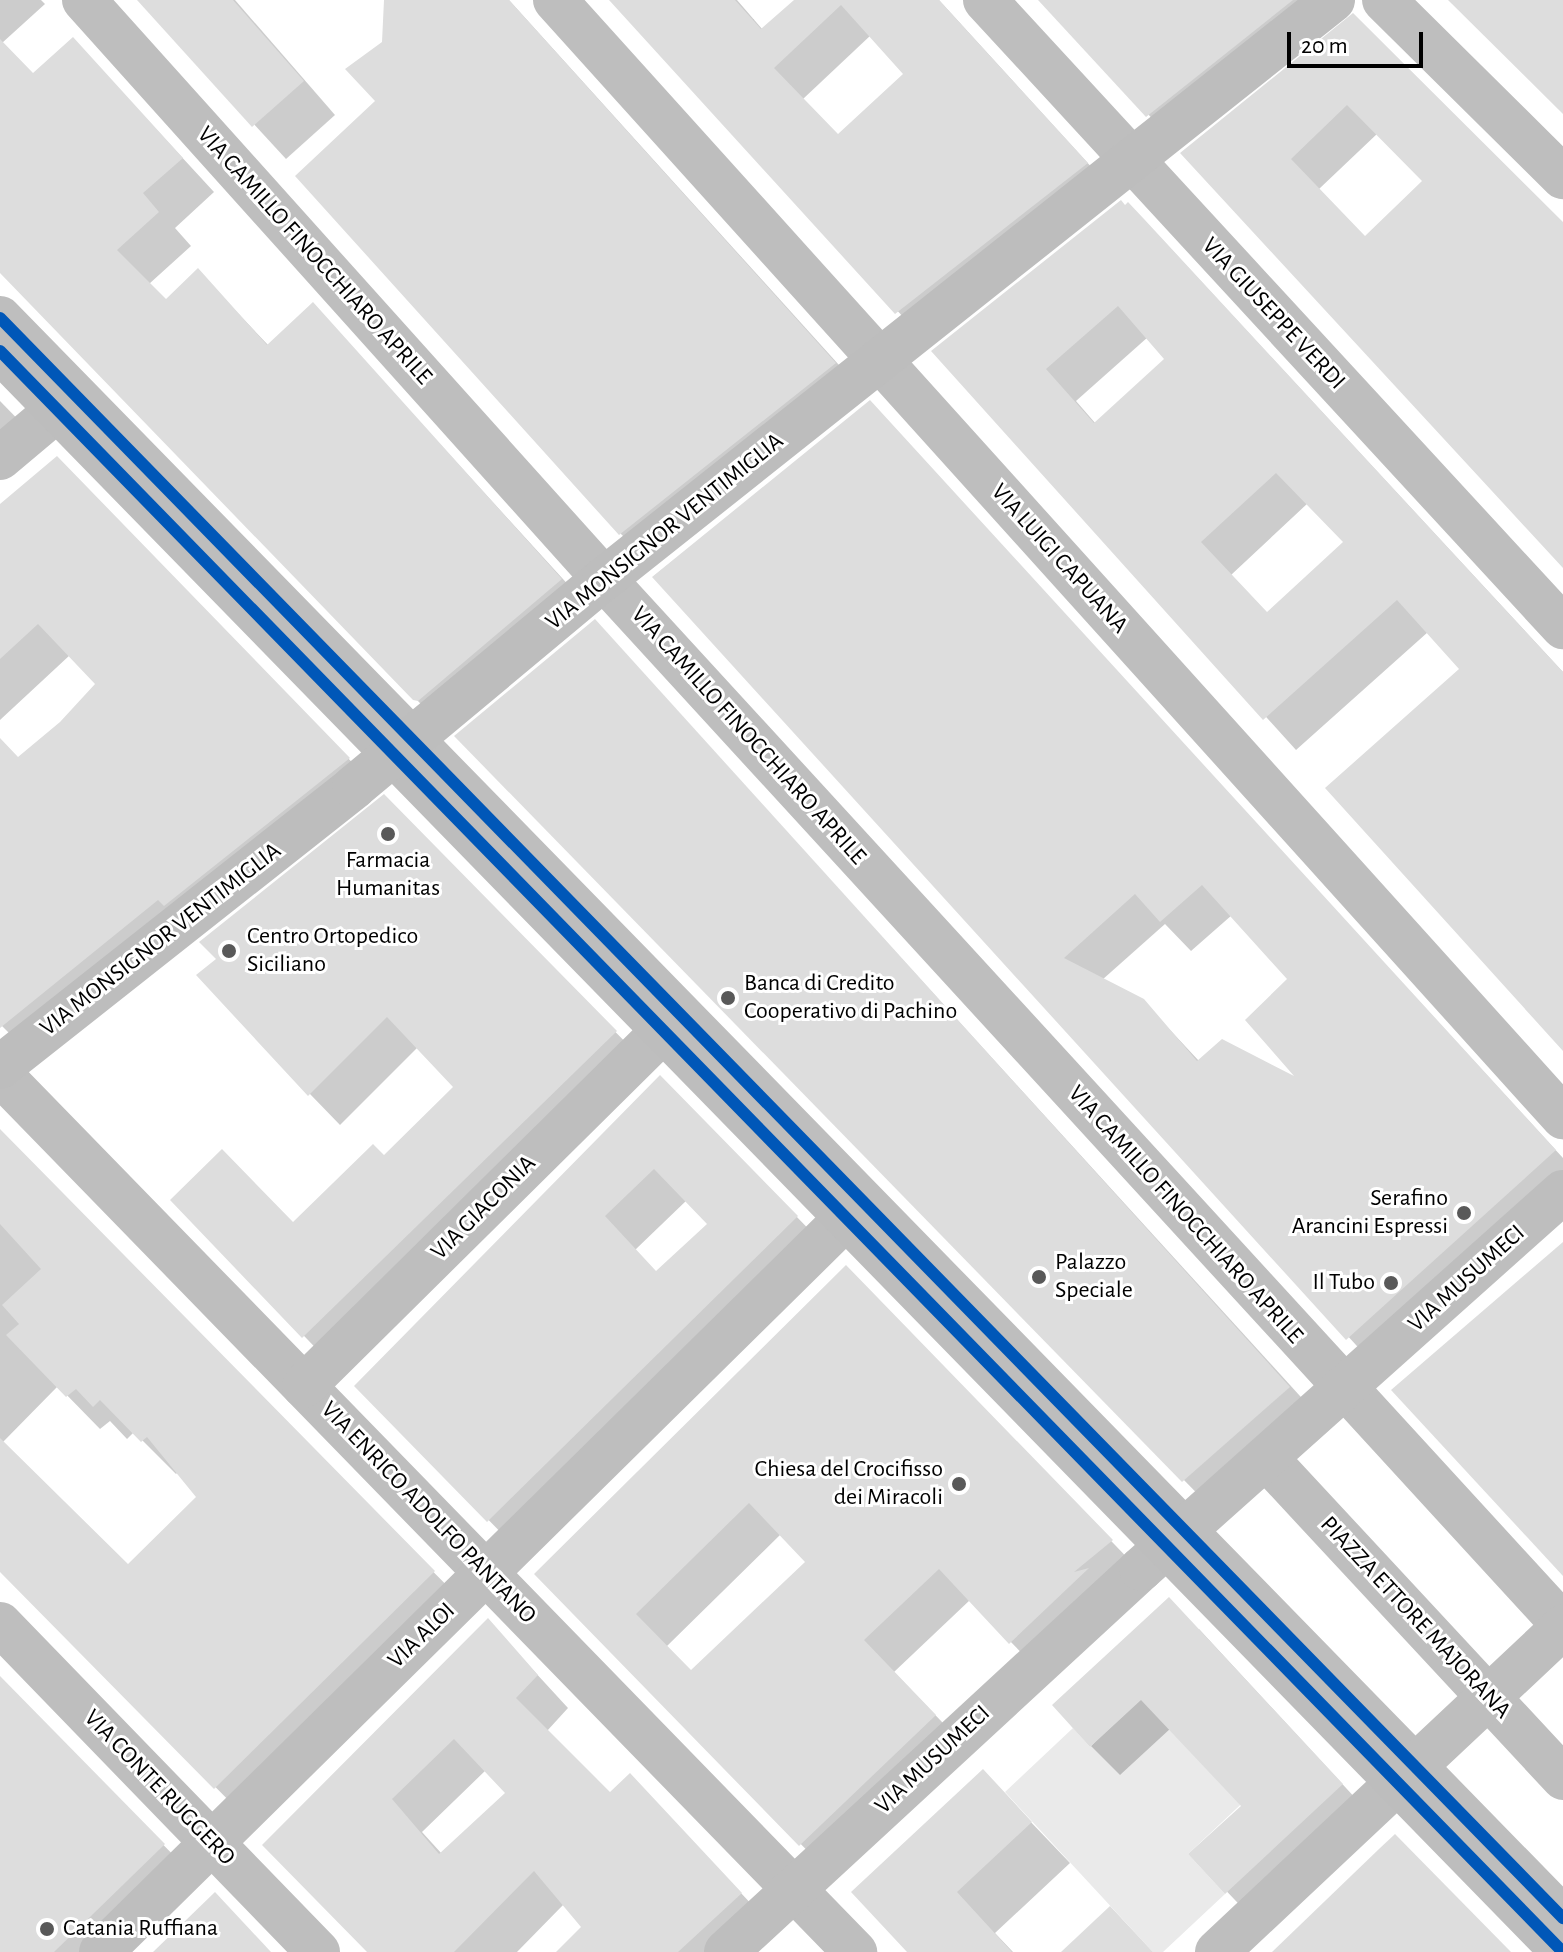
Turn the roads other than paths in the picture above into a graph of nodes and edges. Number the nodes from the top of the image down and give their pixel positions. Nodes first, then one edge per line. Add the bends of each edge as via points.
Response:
1 (84, 0) edge
2 (555, 0) edge
3 (985, 0) edge
4 (1333, 0) edge
5 (1384, 0) edge
6 (1131, 161) junction
7 (1563, 177) edge
8 (0, 318) edge
9 (0, 351) edge
10 (880, 360) junction
11 (57, 410) junction
12 (0, 458) edge
13 (604, 579) junction
14 (1563, 627) edge
15 (403, 747) junction
16 (663, 1031) junction
17 (0, 1067) edge
18 (0, 1074) edge
19 (1563, 1117) edge
20 (1563, 1192) edge
21 (846, 1218) junction
22 (1345, 1373) junction
23 (304, 1386) junction
24 (1266, 1458) junction
25 (1164, 1548) junction
26 (486, 1573) junction
27 (0, 1624) edge
28 (1563, 1626) edge
29 (1489, 1698) junction
30 (1563, 1778) edge
31 (1395, 1788) junction
32 (212, 1842) junction
33 (794, 1889) junction
34 (1563, 1918) edge
35 (101, 1952) edge
36 (318, 1952) edge
37 (726, 1952) edge
38 (855, 1952) edge
39 (1217, 1952) edge
40 (1563, 1952) edge

1 - 13 street, VIA CAMILLO FINOCCHIARO APRILE
2 - 10 street, VIA LUIGI CAPUANA
3 - 6 street, VIA GIUSEPPE VERDI
4 - 6 main road, VIA MONSIGNOR VENTIMIGLIA
5 - 7 street
6 - 10 main road, VIA MONSIGNOR VENTIMIGLIA
6 - 14 street, VIA GIUSEPPE VERDI
8 - 15 street
9 - 11 main road
10 - 13 main road, VIA MONSIGNOR VENTIMIGLIA
10 - 19 street, VIA LUIGI CAPUANA
11 - 12 street
11 - 15 main road
13 - 15 main road, VIA MONSIGNOR VENTIMIGLIA
13 - 22 street, VIA CAMILLO FINOCCHIARO APRILE
15 - 16 main road
15 - 17 main road, VIA MONSIGNOR VENTIMIGLIA
15 - 25 street
16 - 21 main road
16 - 23 street, VIA GIACONIA
18 - 23 street, VIA ENRICO ADOLFO PANTANO
20 - 22 street, VIA MUSUMECI
21 - 25 main road
21 - 26 street, VIA ALOI
22 - 24 street, VIA MUSUMECI
22 - 28 street
23 - 26 street, VIA ENRICO ADOLFO PANTANO
24 - 25 street, VIA MUSUMECI
24 - 29 street, PIAZZA ETTORE MAJORANA
25 - 31 main road
25 - 33 street, VIA MUSUMECI
26 - 32 street, VIA ALOI
26 - 33 street, VIA ENRICO ADOLFO PANTANO
27 - 32 street, VIA CONTE RUGGERO
28 - 29 street
29 - 30 street, PIAZZA ETTORE MAJORANA
29 - 31 street
31 - 34 street
31 - 39 street
31 - 40 main road
32 - 35 street, VIA ALOI
32 - 36 street, VIA CONTE RUGGERO
33 - 37 street, VIA MUSUMECI
33 - 38 street, VIA ENRICO ADOLFO PANTANO

